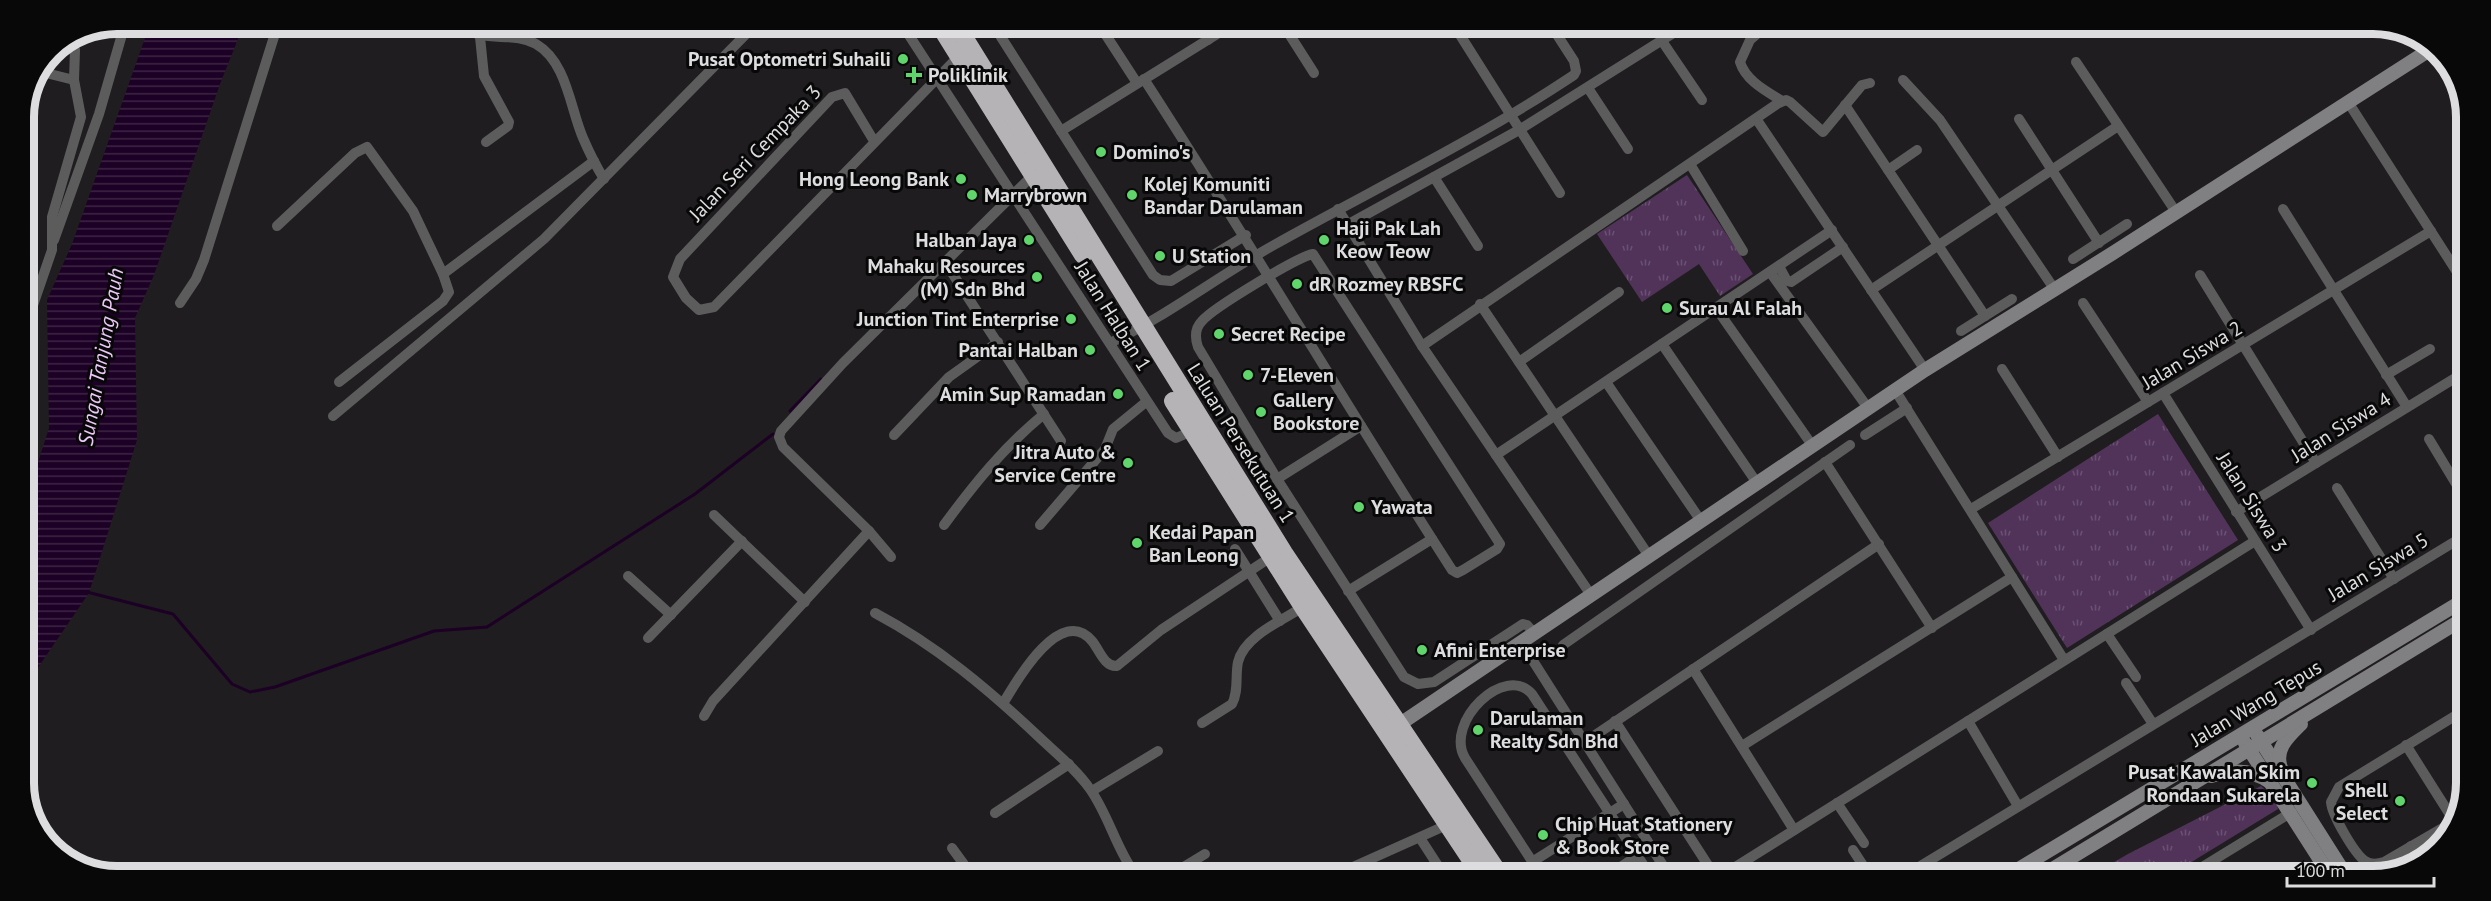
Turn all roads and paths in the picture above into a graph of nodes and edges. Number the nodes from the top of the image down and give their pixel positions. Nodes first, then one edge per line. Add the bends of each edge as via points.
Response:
1 (122, 34) edge
2 (275, 34) edge
3 (476, 34) edge
4 (746, 34) edge
5 (908, 34) edge
6 (945, 34) edge
7 (967, 34) edge
8 (999, 34) edge
9 (1106, 34) edge
10 (1205, 34) edge
11 (1217, 34) edge
12 (1289, 34) edge
13 (1459, 34) edge
14 (1557, 34) edge
15 (1672, 34) edge
16 (1756, 34) edge
17 (480, 37) junction
18 (1208, 40) junction
19 (1662, 40) junction
20 (73, 48) edge
21 (2425, 53) edge
22 (959, 56) junction
23 (2076, 62) dead end
24 (48, 73) edge
25 (1314, 73) dead end
26 (937, 78) junction
27 (74, 80) junction
28 (1903, 80) dead end
29 (1141, 81) junction
30 (1870, 83) dead end
31 (1588, 88) junction
32 (1701, 100) dead end
33 (1782, 101) junction
34 (2348, 102) junction
35 (1845, 105) junction
36 (1510, 117) junction
37 (2019, 119) dead end
38 (1757, 120) junction
39 (2118, 126) junction
40 (1519, 130) junction
41 (1061, 131) junction
42 (874, 141) junction
43 (486, 142) dead end
44 (1628, 148) dead end
45 (1917, 150) dead end
46 (594, 161) junction
47 (1690, 164) junction
48 (1888, 170) junction
49 (2052, 170) junction
50 (1033, 175) junction
51 (1434, 177) junction
52 (604, 179) junction
53 (1560, 193) dead end
54 (1014, 194) junction
55 (1997, 206) junction
56 (1338, 209) junction
57 (2283, 209) dead end
58 (2176, 212) junction
59 (2127, 224) dead end
60 (1347, 225) junction
61 (277, 226) dead end
62 (1832, 230) junction
63 (2431, 231) junction
64 (1246, 235) junction
65 (54, 241) junction
66 (2099, 243) junction
67 (1938, 245) junction
68 (1478, 246) dead end
69 (1843, 247) junction
70 (1743, 251) dead end
71 (1257, 254) junction
72 (2073, 259) dead end
73 (945, 262) junction
74 (1774, 269) junction
75 (2456, 270) edge
76 (443, 274) junction
77 (2200, 275) dead end
78 (1271, 277) junction
79 (1871, 290) junction
80 (2055, 290) junction
81 (2334, 290) junction
82 (1619, 292) dead end
83 (2012, 299) dead end
84 (34, 301) edge
85 (180, 303) dead end
86 (2083, 303) dead end
87 (1480, 304) junction
88 (1716, 308) junction
89 (1985, 316) junction
90 (1136, 330) junction
91 (1960, 331) dead end
92 (998, 342) junction
93 (1110, 343) junction
94 (1662, 344) junction
95 (2243, 345) junction
96 (1422, 346) junction
97 (2430, 349) dead end
98 (1519, 362) junction
99 (2002, 369) dead end
100 (1925, 370) junction
101 (2386, 375) junction
102 (2456, 377) edge
103 (339, 382) dead end
104 (1606, 382) junction
105 (1895, 390) junction
106 (2163, 393) junction
107 (1146, 402) junction
108 (2148, 402) junction
109 (2407, 407) junction
110 (1868, 408) junction
111 (1907, 408) junction
112 (1044, 414) junction
113 (333, 416) dead end
114 (1554, 416) junction
115 (1361, 426) junction
116 (1192, 431) junction
117 (894, 435) dead end
118 (1865, 435) dead end
119 (2429, 439) dead end
120 (1061, 441) dead end
121 (1812, 445) junction
122 (1850, 445) dead end
123 (1496, 455) junction
124 (2058, 457) junction
125 (1825, 462) junction
126 (2316, 463) junction
127 (1277, 479) junction
128 (1757, 483) junction
129 (2456, 484) edge
130 (2337, 488) dead end
131 (1971, 509) junction
132 (2236, 512) junction
133 (714, 514) dead end
134 (1701, 521) junction
135 (944, 525) dead end
136 (1040, 525) dead end
137 (869, 531) junction
138 (1432, 539) junction
139 (742, 541) junction
140 (2255, 541) junction
141 (2456, 541) edge
142 (1880, 544) junction
143 (1235, 549) dead end
144 (891, 556) dead end
145 (1271, 556) junction
146 (1649, 556) junction
147 (1249, 571) junction
148 (628, 576) dead end
149 (2012, 577) junction
150 (2394, 579) junction
151 (1348, 591) junction
152 (1591, 595) junction
153 (805, 602) junction
154 (2456, 605) edge
155 (1303, 607) junction
156 (875, 614) dead end
157 (671, 615) junction
158 (1280, 621) junction
159 (2456, 624) edge
160 (1932, 628) junction
161 (2311, 630) junction
162 (1534, 633) junction
163 (2107, 634) junction
164 (648, 638) dead end
165 (1521, 642) junction
166 (1563, 645) dead end
167 (2064, 660) junction
168 (1692, 669) junction
169 (1447, 674) junction
170 (2136, 677) dead end
171 (2126, 683) dead end
172 (1456, 686) junction
173 (1004, 702) junction
174 (2315, 710) junction
175 (2456, 715) edge
176 (704, 716) dead end
177 (1615, 721) junction
178 (1968, 721) junction
179 (1202, 723) dead end
180 (1400, 724) junction
181 (2153, 724) junction
182 (2247, 732) junction
183 (2262, 741) junction
184 (1584, 742) junction
185 (2406, 745) junction
186 (1742, 746) junction
187 (2250, 749) junction
188 (1158, 751) dead end
189 (1069, 764) junction
190 (2199, 779) junction
191 (2279, 781) junction
192 (1092, 791) junction
193 (1838, 802) junction
194 (1624, 804) junction
195 (2018, 806) junction
196 (2292, 812) junction
197 (2451, 812) edge
198 (995, 813) dead end
199 (1610, 813) junction
200 (1449, 824) junction
201 (2444, 827) edge
202 (1794, 830) junction
203 (2347, 836) junction
204 (1420, 838) junction
205 (1864, 843) dead end
206 (2411, 846) junction
207 (2329, 847) junction
208 (952, 848) dead end
209 (1853, 850) dead end
210 (1205, 854) dead end
211 (2416, 854) edge
212 (1638, 856) junction
213 (1532, 862) junction
214 (965, 866) edge
215 (1130, 866) edge
216 (1185, 866) edge
217 (1361, 866) edge
218 (1438, 866) edge
219 (1475, 866) edge
220 (1494, 866) edge
221 (1535, 866) edge
222 (1623, 866) edge
223 (1644, 866) edge
224 (1663, 866) edge
225 (1709, 866) edge
226 (1736, 866) edge
227 (1863, 866) edge
228 (1920, 866) edge
229 (2024, 866) edge
230 (2057, 866) edge
231 (2204, 866) edge
232 (2324, 866) edge
233 (2340, 866) edge

1 - 65 street via 99,114
2 - 85 street via 204,260
3 - 17 street
4 - 52 street
5 - 26 street, Jalan Halban 1
6 - 22 highway, Laluan Persekutuan 1
7 - 90 highway, Laluan Persekutuan 1
8 - 41 street
9 - 29 street
10 - 18 street
11 - 18 street
12 - 25 street
13 - 36 street
14 - 36 street via 1576,71
15 - 19 street
16 - 33 street via 1740,62 1743,72
17 - 43 street via 484,76 509,122
17 - 46 street via 509,35 526,39 548,54 561,75
18 - 29 street
19 - 31 street
19 - 32 street
20 - 27 street
21 - 34 street
22 - 26 street
22 - 50 highway, Laluan Persekutuan 1
23 - 39 street
24 - 27 street
26 - 42 street
26 - 54 street, Jalan Halban 1
27 - 65 street via 81,117 52,217
28 - 55 street via 1940,120
29 - 41 street
29 - 64 street
30 - 35 street via 1862,85
31 - 40 street
31 - 44 street
33 - 35 street via 1790,102 1823,132
33 - 38 street
34 - 58 street
34 - 63 street
35 - 48 street
36 - 40 street
36 - 56 street
37 - 49 street
38 - 47 street
38 - 62 street
39 - 49 street
39 - 58 street
40 - 51 street
40 - 53 street
41 - 64 street via 1153,275 1160,280 1171,281
42 - 42 street, Jalan Seri Cempaka 3 via 714,307 699,310 686,298 673,277 680,259 837,93 849,97
45 - 48 street
46 - 52 street
46 - 76 street
47 - 70 street
47 - 87 street
48 - 67 street
49 - 55 street
49 - 66 street
50 - 54 street
50 - 90 highway, Laluan Persekutuan 1
51 - 60 street
51 - 68 street
52 - 113 street via 544,239
54 - 73 street
54 - 93 street, Jalan Halban 1
55 - 67 street
55 - 80 street
56 - 60 street
56 - 71 street
57 - 81 street
58 - 80 street
59 - 66 street
60 - 96 street
61 - 76 street via 355,153 367,147 417,218
62 - 69 street
62 - 74 street
63 - 75 street
63 - 81 street, Jalan Siswa 2
64 - 71 street
65 - 84 street
66 - 72 street
67 - 79 street
67 - 89 street
69 - 74 street via 1791,282
69 - 79 street
71 - 78 street
71 - 90 street
73 - 92 street
73 - 137 street via 843,363 779,437 783,447
74 - 88 street
74 - 110 street
76 - 103 street via 449,292 443,301
77 - 95 street
78 - 115 street
78 - 127 street via 1201,321 1196,339
78 - 138 street via 1313,254 1500,544 1457,573
79 - 100 street
80 - 100 street
81 - 95 street, Jalan Siswa 2
81 - 101 street
82 - 98 street
83 - 89 street
86 - 108 street
87 - 96 street
87 - 98 street
88 - 94 street
88 - 121 street
89 - 91 street
90 - 93 street
90 - 116 highway, Laluan Persekutuan 1
90 - 180 highway, Laluan Persekutuan 1
92 - 112 street
92 - 117 street via 950,377
93 - 107 street, Jalan Halban 1
94 - 104 street
94 - 128 street
95 - 106 street, Jalan Siswa 2
95 - 126 street
96 - 123 street
97 - 101 street
98 - 114 street
99 - 124 street
100 - 105 street
101 - 109 street
102 - 109 street, Jalan Siswa 4
104 - 114 street
104 - 134 street
105 - 110 street
105 - 111 street
106 - 108 street, Jalan Siswa 2
106 - 132 street, Jalan Siswa 3
107 - 116 street, Jalan Halban 1 via 1170,436 1180,437
107 - 136 street via 1113,429 1105,449
108 - 124 street, Jalan Siswa 2
109 - 126 street, Jalan Siswa 4
110 - 121 street
111 - 118 street
111 - 131 street
112 - 120 street
112 - 135 street via 990,464
114 - 123 street
114 - 146 street
115 - 127 street
115 - 138 street
116 - 145 highway, Laluan Persekutuan 1
119 - 129 street
121 - 128 street
122 - 125 street
123 - 152 street
124 - 131 street, Jalan Siswa 2
125 - 142 street
125 - 166 street
126 - 132 street, Jalan Siswa 4
127 - 151 street
128 - 134 street
130 - 150 street
131 - 149 street
132 - 140 street, Jalan Siswa 3
133 - 139 street
134 - 146 street
137 - 144 street
137 - 153 street
138 - 151 street
139 - 153 street
139 - 157 street
140 - 161 street, Jalan Siswa 3
140 - 163 street
141 - 150 street, Jalan Siswa 5
142 - 160 street
142 - 168 street
143 - 147 street
145 - 147 street
145 - 155 highway, Laluan Persekutuan 1
146 - 152 street
147 - 158 street
147 - 173 street via 1161,630 1117,666 1108,663 1086,635 1076,631 1059,635 1032,660
148 - 157 street
149 - 160 street
149 - 167 street
150 - 161 street, Jalan Siswa 5
151 - 169 street via 1406,680 1425,684
152 - 162 street
153 - 176 street via 713,701
154 - 182 street, Jalan Wang Tepus
155 - 158 street
155 - 200 highway, Laluan Persekutuan 1
156 - 173 street via 947,656
157 - 164 street
158 - 179 street via 1249,644 1240,656 1232,704
159 - 174 street, Jalan Wang Tepus
160 - 186 street
161 - 181 street, Jalan Siswa 5
162 - 165 street
162 - 169 street via 1523,624
163 - 167 street
163 - 170 street
165 - 172 street
165 - 184 street
167 - 178 street
168 - 177 street
168 - 186 street
169 - 172 street
171 - 181 street
172 - 180 street
173 - 189 street
174 - 183 street, Jalan Wang Tepus
174 - 191 street via 2282,745
175 - 185 street
177 - 184 street
177 - 225 street
178 - 193 street
178 - 195 street
180 - 220 highway, Laluan Persekutuan 1
181 - 195 street, Jalan Siswa 5
182 - 183 street
182 - 187 street
182 - 229 street, Jalan Wang Tepus
183 - 187 street, Jalan Wang Tepus
183 - 191 street
184 - 194 street
185 - 197 street
185 - 203 street via 2335,791 2332,808
186 - 202 street
187 - 190 street, Jalan Wang Tepus
187 - 191 street
188 - 192 street
189 - 192 street
189 - 198 street
190 - 191 street via 2240,772
190 - 230 street, Jalan Wang Tepus
191 - 196 street
191 - 207 street
192 - 215 street
193 - 202 street
193 - 205 street
194 - 199 street
194 - 224 street
195 - 228 street, Jalan Siswa 5
196 - 231 street
196 - 232 street
199 - 212 street
199 - 213 street
199 - 213 street via 1532,694 1515,683 1504,686 1472,708 1461,733 1461,745
200 - 204 street
200 - 219 highway, Laluan Persekutuan 1
201 - 206 street
202 - 226 street
203 - 206 street via 2361,857 2373,864
203 - 207 street
204 - 217 street
204 - 218 street
206 - 211 street
207 - 233 street
208 - 214 street
209 - 227 street
210 - 216 street
212 - 222 street
212 - 223 street
213 - 221 street

